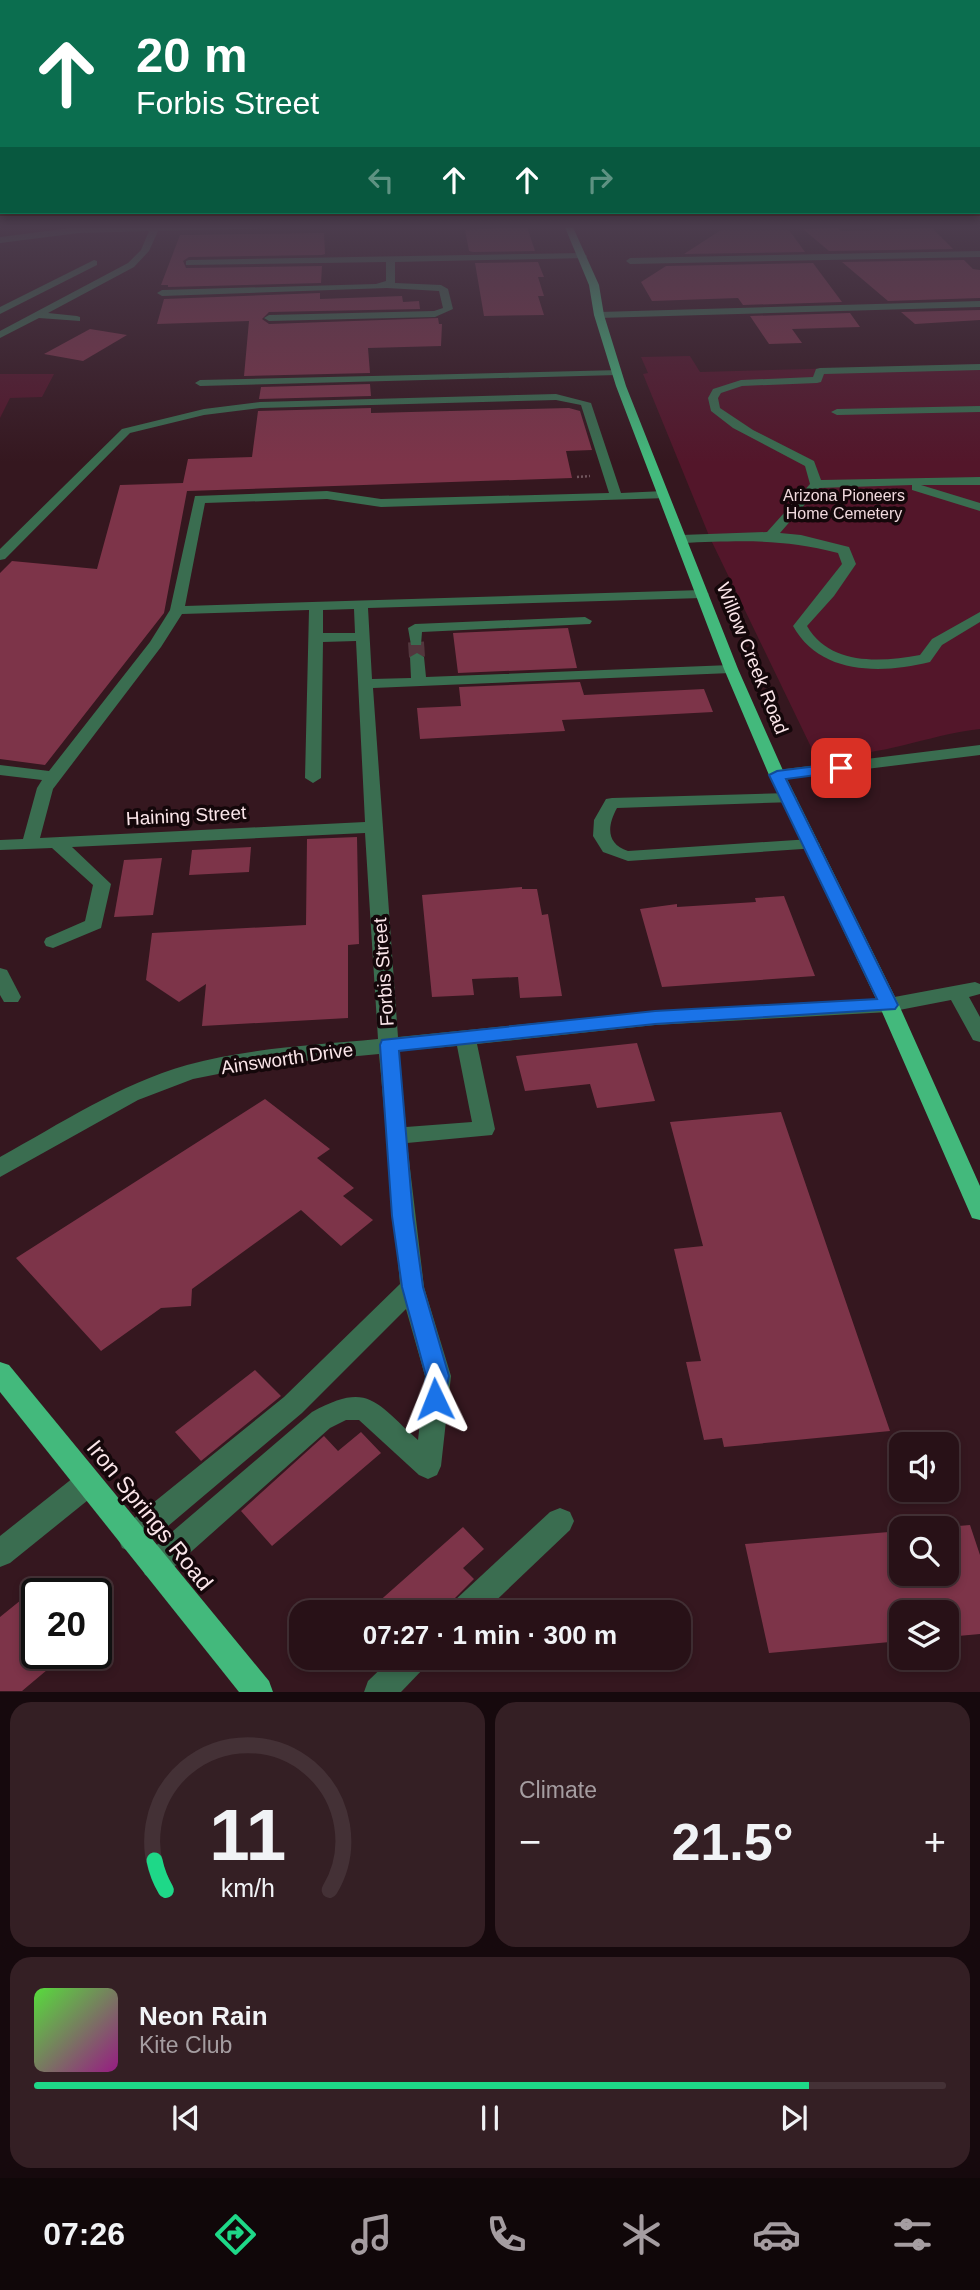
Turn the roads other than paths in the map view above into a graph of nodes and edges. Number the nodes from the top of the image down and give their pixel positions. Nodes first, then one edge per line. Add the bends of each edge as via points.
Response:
1 (59, 304) edge
2 (448, 304) edge
3 (597, 304) edge
4 (980, 304) edge
5 (2, 310) edge
6 (39, 315) junction
7 (599, 315) junction
8 (269, 318) dead end
9 (77, 319) dead end
10 (0, 335) edge
11 (980, 367) edge
12 (617, 372) junction
13 (200, 383) dead end
14 (980, 409) edge
15 (837, 412) dead end
16 (896, 481) junction
17 (980, 481) edge
18 (816, 484) junction
19 (664, 495) junction
20 (615, 496) junction
21 (980, 507) edge
22 (771, 536) junction
23 (681, 538) junction
24 (0, 556) edge
25 (702, 594) junction
26 (361, 604) junction
27 (316, 606) junction
28 (177, 610) junction
29 (980, 616) edge
30 (584, 621) dead end
31 (363, 636) junction
32 (314, 638) junction
33 (731, 669) junction
34 (419, 682) junction
35 (365, 684) junction
36 (980, 750) edge
37 (0, 770) edge
38 (777, 775) junction
39 (54, 777) junction
40 (313, 779) dead end
41 (789, 799) junction
42 (373, 827) junction
43 (56, 842) junction
44 (30, 843) junction
45 (811, 844) junction
46 (0, 845) edge
47 (53, 942) dead end
48 (0, 975) edge
49 (11, 997) dead end
50 (889, 1005) junction
51 (980, 1035) edge
52 (465, 1037) junction
53 (389, 1045) junction
54 (396, 1136) junction
55 (0, 1168) edge
56 (980, 1211) edge
57 (412, 1287) junction
58 (0, 1373) edge
59 (88, 1483) junction
60 (560, 1521) dead end
61 (132, 1538) junction
62 (0, 1553) edge
63 (155, 1565) junction
64 (476, 1600) edge
65 (402, 1670) edge
66 (258, 1692) edge
67 (379, 1692) edge

1 - 6 street
2 - 8 street via 449,309 435,314
3 - 7 main road, Willow Creek Road
4 - 7 street
5 - 6 street
6 - 9 street
6 - 10 street
7 - 12 main road, Willow Creek Road
11 - 18 street via 820,371 817,380 741,383 717,391 715,409 766,444 810,464
12 - 13 street
12 - 19 main road, Willow Creek Road
14 - 15 street
16 - 17 street
16 - 18 street
16 - 21 street
18 - 22 street
19 - 20 street
19 - 23 main road, Willow Creek Road
20 - 24 street via 586,403 556,397 260,404 126,431
20 - 28 street via 381,503 327,495 199,499
22 - 23 street
22 - 29 street via 844,550 849,564 800,626 806,640 833,657 900,664 925,659 937,642
23 - 25 main road, Willow Creek Road
25 - 26 street
25 - 33 main road, Willow Creek Road
26 - 27 street
26 - 31 street, Forbis Street
27 - 28 street
27 - 32 street
28 - 39 street
30 - 34 street via 415,628
31 - 32 street
31 - 35 street, Forbis Street
32 - 40 street
33 - 34 street
33 - 38 main road, Willow Creek Road
34 - 35 street
35 - 42 street, Forbis Street
36 - 38 street
37 - 39 street
38 - 41 main road, Willow Creek Road
39 - 44 street via 45,788
41 - 45 main road, Willow Creek Road
41 - 45 street via 612,803 600,820 600,829 604,844 619,854
42 - 43 street, Haining Street
42 - 53 street, Forbis Street
43 - 44 street, Haining Street
43 - 47 street via 102,884 94,924
44 - 46 street, Haining Street
45 - 50 main road, Willow Creek Road
48 - 49 street
50 - 51 street, Ainsworth Drive via 966,991
50 - 52 street, Ainsworth Drive via 655,1018
50 - 56 main road, Willow Creek Road
52 - 53 street, Ainsworth Drive
52 - 54 street via 484,1129
53 - 54 street, Forbis Street
53 - 55 street, Ainsworth Drive via 264,1058 190,1072 131,1094
54 - 57 street, Forbis Street
57 - 61 street via 293,1405
57 - 63 street, Forbis Street via 438,1376 428,1466 365,1409 343,1408 321,1420
58 - 59 main road, Iron Springs Road
59 - 61 main road, Iron Springs Road
59 - 62 street
60 - 64 street
61 - 63 main road, Iron Springs Road
63 - 66 main road, Iron Springs Road
65 - 67 street

